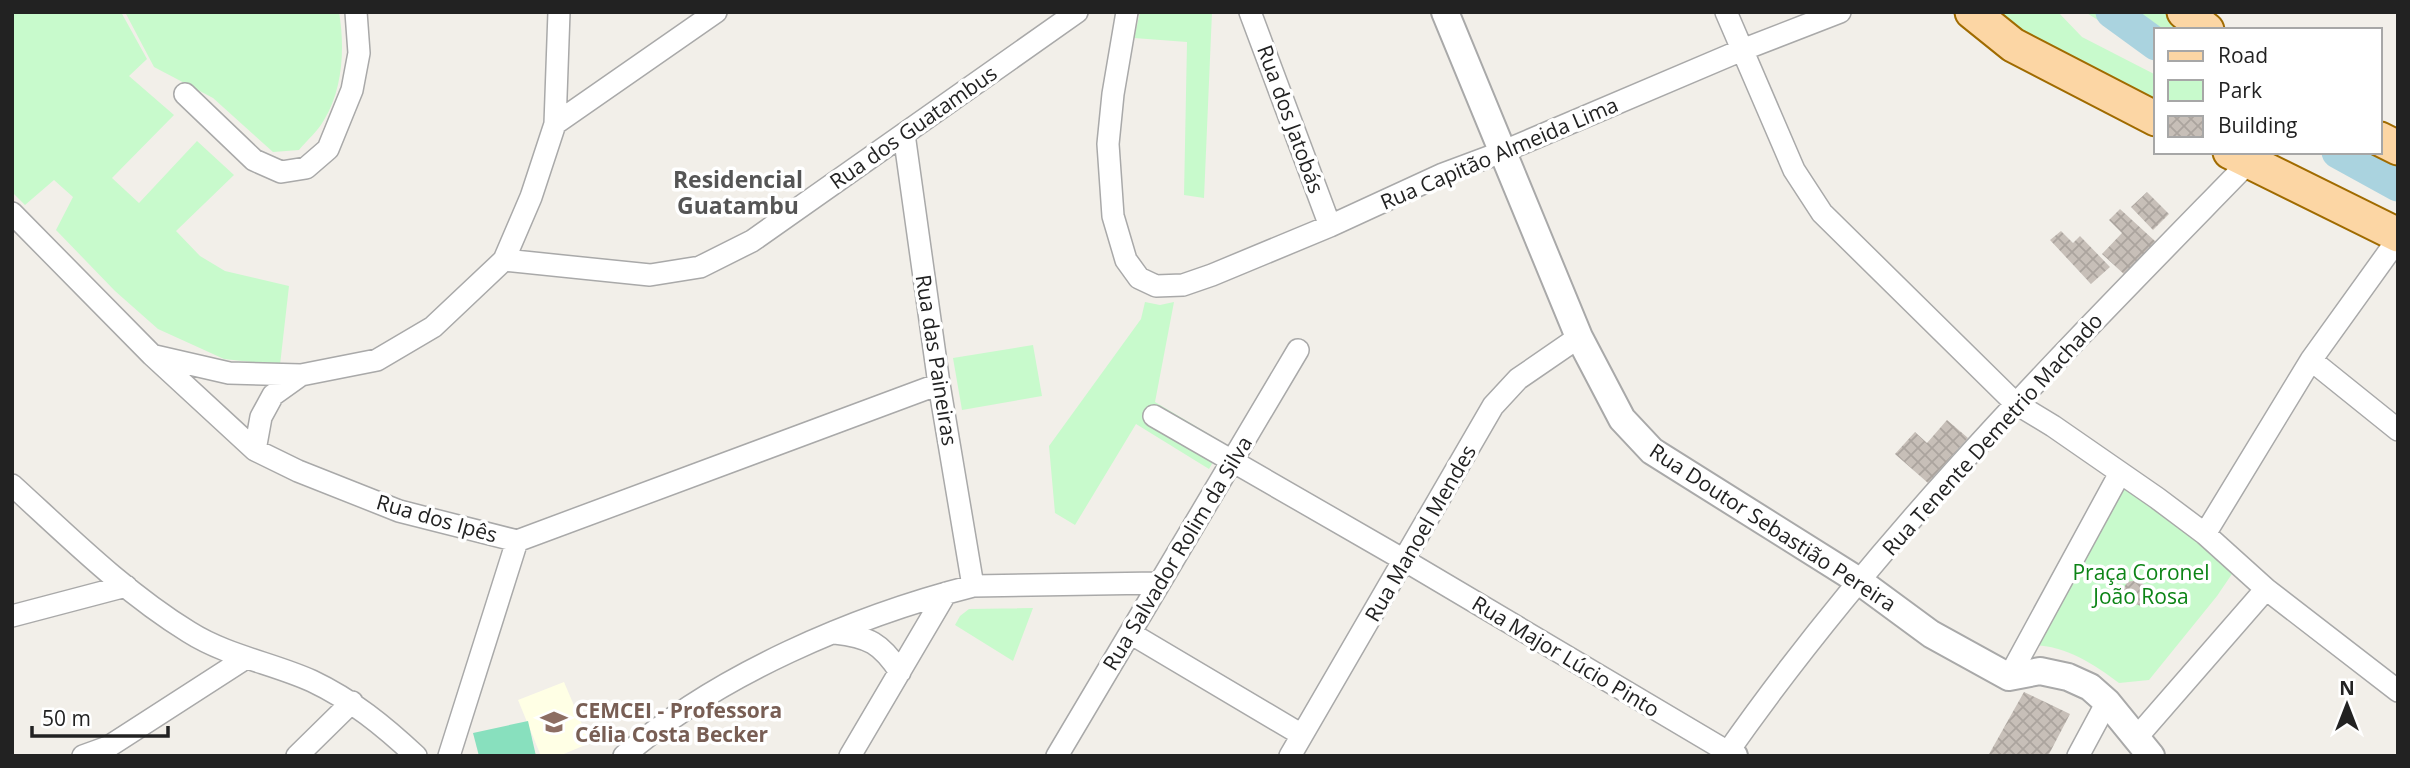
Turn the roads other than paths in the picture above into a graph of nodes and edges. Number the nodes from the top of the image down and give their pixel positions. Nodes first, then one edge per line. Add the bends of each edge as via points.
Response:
1 (356, 12) edge
2 (559, 12) edge
3 (716, 12) edge
4 (1077, 12) edge
5 (1127, 12) edge
6 (1250, 12) edge
7 (1445, 12) edge
8 (1726, 12) edge
9 (1840, 12) edge
10 (1972, 12) edge
11 (2184, 12) edge
12 (2204, 28) edge
13 (1742, 50) junction
14 (185, 94) dead end
15 (2154, 118) edge
16 (555, 124) junction
17 (904, 134) junction
18 (2382, 140) edge
19 (2398, 148) edge
20 (1502, 152) junction
21 (2240, 157) edge
22 (12, 214) edge
23 (1330, 226) junction
24 (2398, 237) edge
25 (504, 260) junction
26 (1579, 337) junction
27 (1298, 350) dead end
28 (152, 355) junction
29 (2311, 360) junction
30 (301, 375) junction
31 (939, 384) junction
32 (2015, 403) junction
33 (1154, 416) dead end
34 (2398, 430) edge
35 (255, 450) junction
36 (1232, 460) junction
37 (2120, 473) junction
38 (12, 485) edge
39 (2205, 534) junction
40 (517, 541) junction
41 (1404, 560) junction
42 (1859, 581) junction
43 (1158, 583) junction
44 (126, 586) junction
45 (973, 586) junction
46 (2266, 589) junction
47 (946, 593) junction
48 (12, 616) edge
49 (829, 633) junction
50 (1130, 633) junction
51 (246, 658) junction
52 (900, 672) junction
53 (2009, 677) junction
54 (2398, 691) edge
55 (352, 702) junction
56 (2107, 702) junction
57 (1302, 735) junction
58 (2144, 746) edge
59 (115, 751) edge
60 (1729, 755) edge
61 (83, 756) edge
62 (297, 756) edge
63 (416, 756) edge
64 (449, 756) edge
65 (624, 756) edge
66 (850, 756) edge
67 (1056, 756) edge
68 (1290, 756) edge
69 (2078, 756) edge

1 - 14 street via 359,53 352,90 328,149 306,168 281,172 254,160
2 - 16 street
3 - 16 street
4 - 17 street, Rua dos Guatambus
5 - 23 street, Rua Capitão Almeida Lima via 1108,144 1113,216 1126,260 1139,278 1156,286 1183,285
6 - 23 street, Rua dos Jatobás
7 - 20 street, Rua Doutor Sebastião Pereira
8 - 13 street
9 - 13 street, Rua Capitão Almeida Lima
10 - 15 main road via 2013,44
11 - 12 main road
13 - 20 street, Rua Capitão Almeida Lima
13 - 32 street via 1794,170 1822,214
16 - 25 street
17 - 25 street, Rua dos Guatambus via 752,241 700,267 650,275
17 - 31 street, Rua das Paineiras
18 - 19 main road
20 - 23 street, Rua Capitão Almeida Lima
20 - 26 street, Rua Doutor Sebastião Pereira
21 - 24 main road
21 - 32 street, Rua Tenente Demetrio Machado
22 - 28 street, Rua dos Ipês
24 - 29 street
25 - 30 street via 433,327 377,360
26 - 41 street, Rua Manoel Mendes via 1518,379 1493,406
26 - 42 street, Rua Doutor Sebastião Pereira via 1622,419 1652,451
27 - 36 street, Rua Salvador Rolim da Silva
28 - 30 street via 229,373
28 - 35 street, Rua dos Ipês
29 - 34 street
29 - 39 street
30 - 35 street via 273,395 261,417
31 - 40 street, Rua dos Ipês
31 - 45 street, Rua das Paineiras
32 - 37 street
32 - 42 street, Rua Tenente Demetrio Machado
33 - 36 street, Rua Major Lúcio Pinto
35 - 40 street, Rua dos Ipês via 399,511
36 - 41 street, Rua Major Lúcio Pinto
36 - 43 street, Rua Salvador Rolim da Silva
37 - 39 street
37 - 53 street
38 - 44 street
39 - 46 street
40 - 64 street
41 - 57 street, Rua Manoel Mendes
41 - 60 street, Rua Major Lúcio Pinto
42 - 53 street, Rua Doutor Sebastião Pereira via 1931,634
42 - 60 street, Rua Tenente Demetrio Machado
43 - 45 street
43 - 50 street, Rua Salvador Rolim da Silva
44 - 48 street
44 - 51 street via 190,633
45 - 47 street
46 - 54 street
46 - 58 street
47 - 49 street
47 - 52 street
49 - 52 street via 872,640
49 - 65 street via 721,687
50 - 57 street
50 - 67 street, Rua Salvador Rolim da Silva
51 - 55 street via 310,680
51 - 59 street
52 - 66 street
53 - 56 street via 2040,671 2068,677
55 - 62 street
55 - 63 street
56 - 58 street
56 - 69 street
57 - 68 street, Rua Manoel Mendes
59 - 61 street

